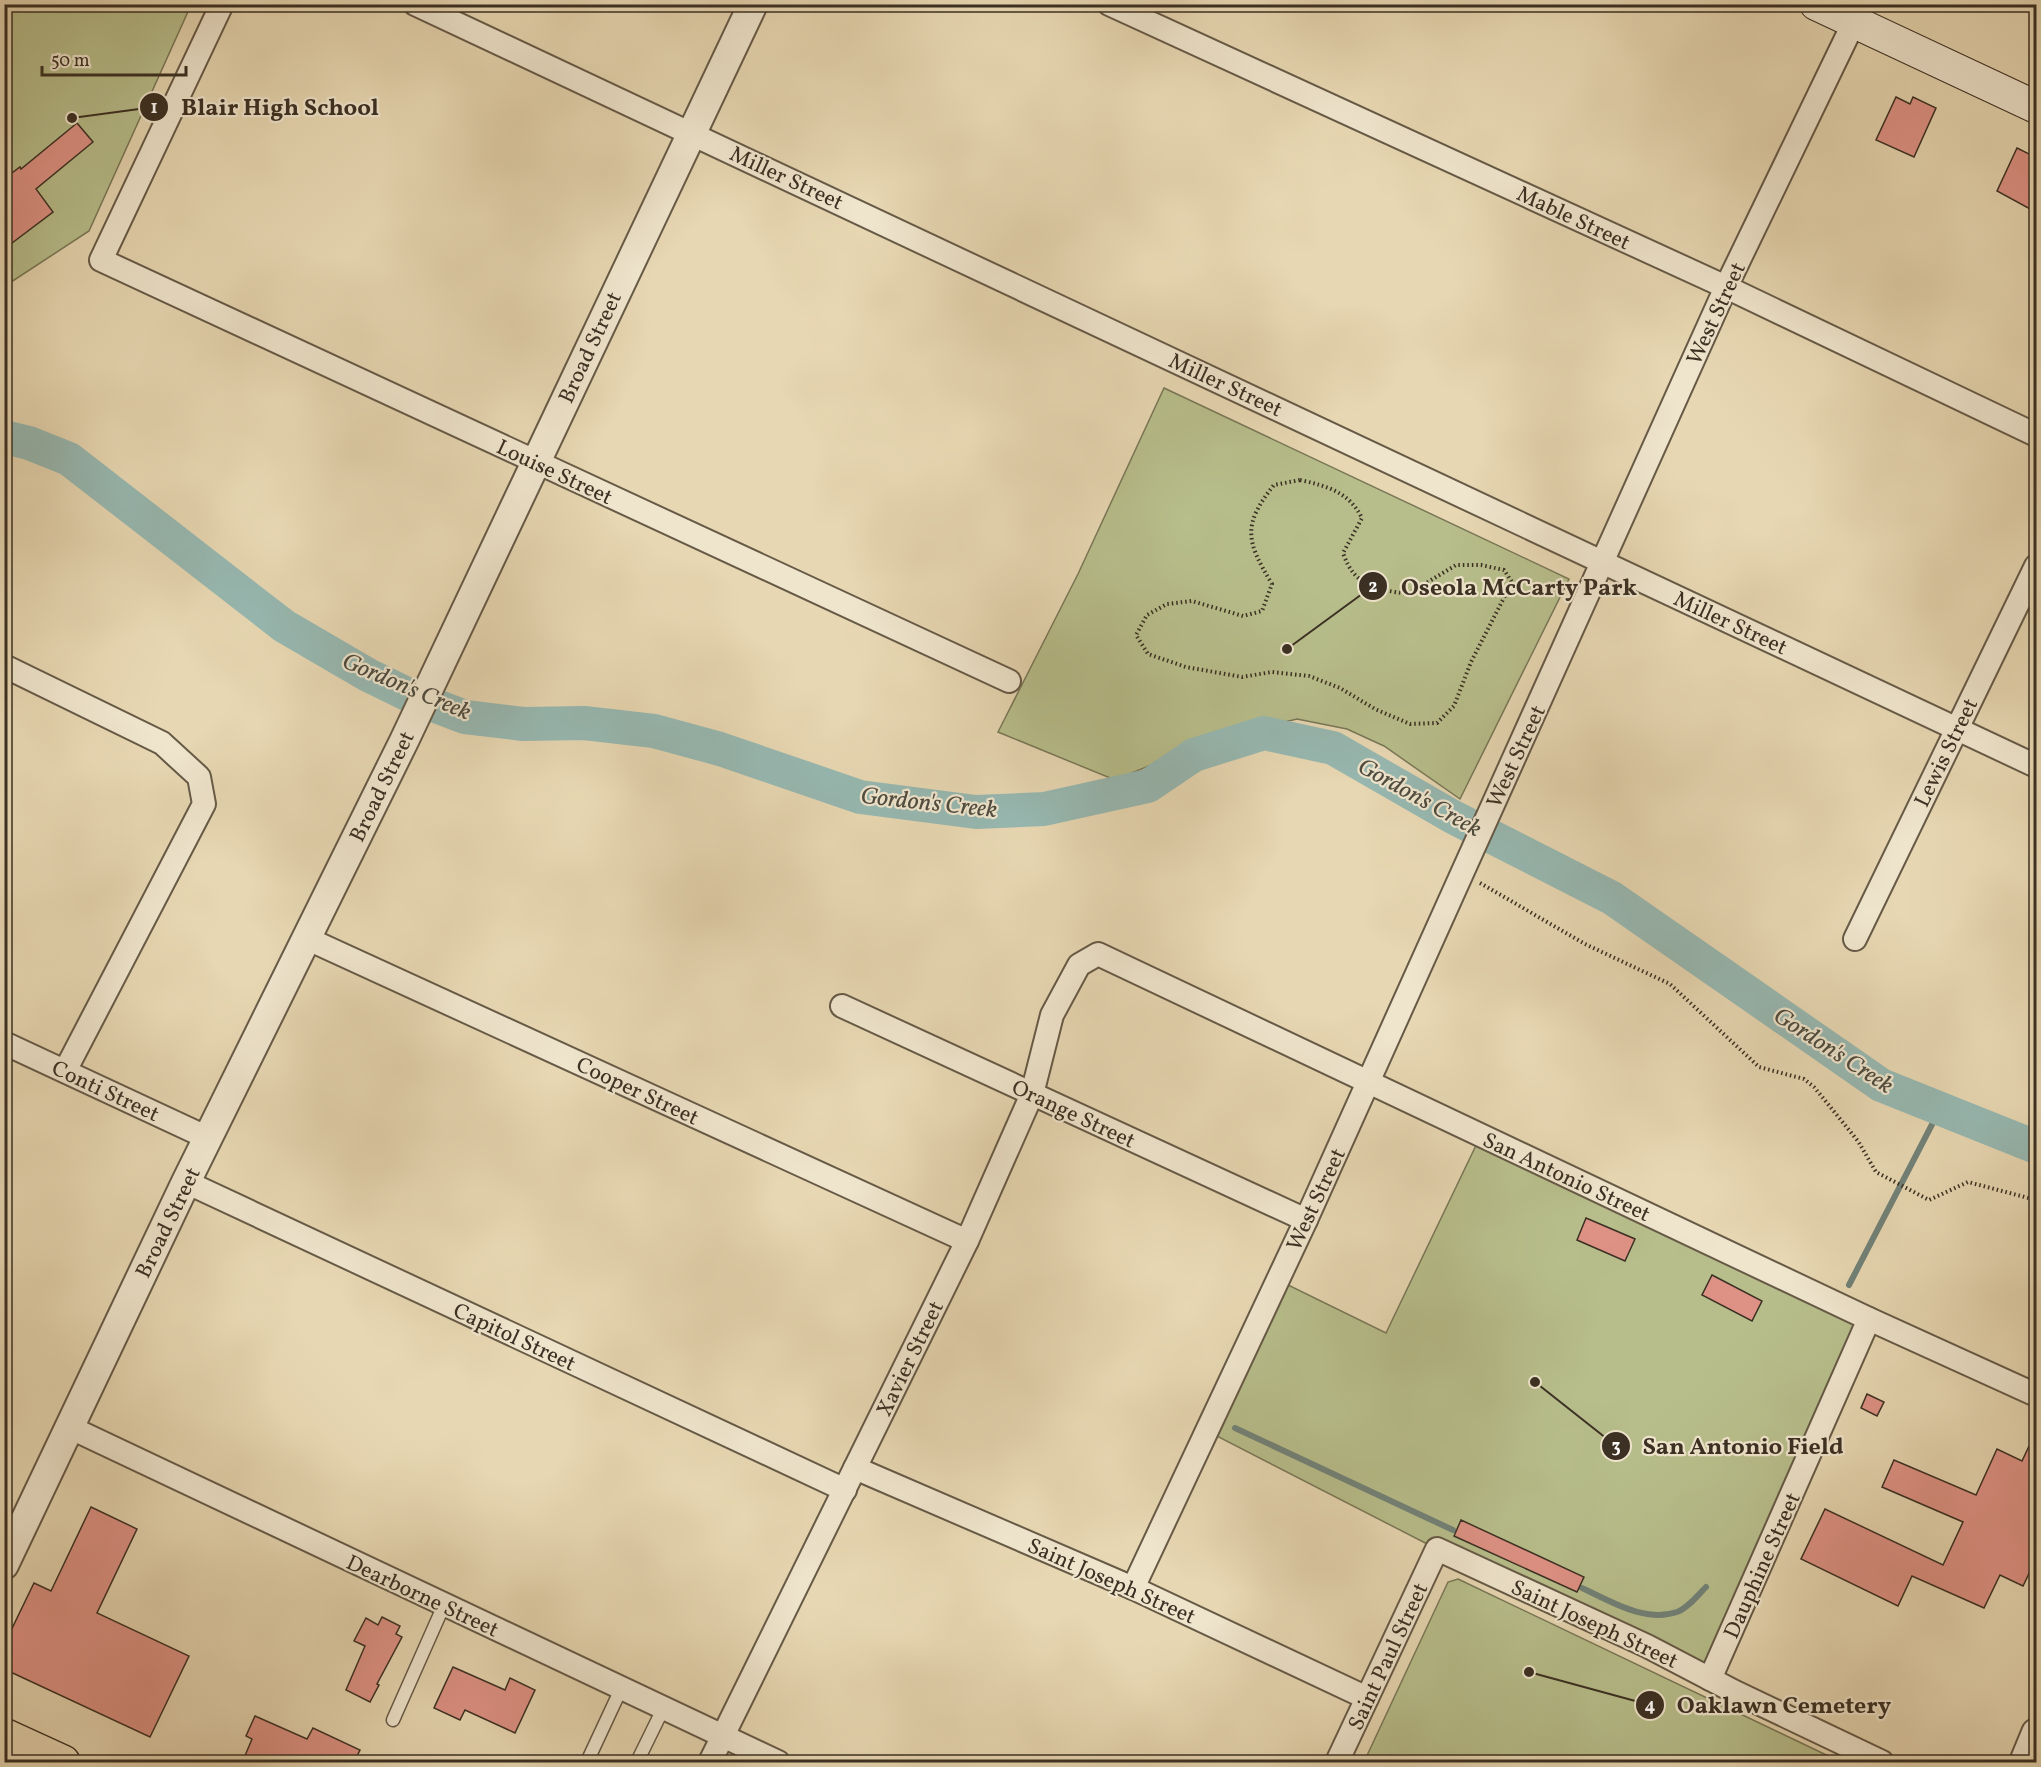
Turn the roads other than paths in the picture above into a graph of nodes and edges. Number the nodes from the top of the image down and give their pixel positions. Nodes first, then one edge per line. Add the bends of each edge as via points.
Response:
1 (222, 4) edge
2 (415, 4) edge
3 (753, 4) edge
4 (1109, 4) edge
5 (1835, 11) edge
6 (2037, 106) edge
7 (691, 132) junction
8 (1726, 287) junction
9 (2037, 435) edge
10 (535, 462) junction
11 (1603, 561) junction
12 (2037, 566) edge
13 (4, 666) edge
14 (1009, 681) dead end
15 (1957, 729) junction
16 (2037, 766) edge
17 (308, 939) junction
18 (1855, 939) dead end
19 (1098, 954) joint
20 (842, 1006) dead end
21 (4, 1042) edge
22 (65, 1071) junction
23 (1369, 1081) junction
24 (1032, 1094) junction
25 (208, 1138) junction
26 (186, 1182) junction
27 (1306, 1220) junction
28 (967, 1241) junction
29 (1869, 1319) junction
30 (2037, 1395) edge
31 (69, 1427) junction
32 (855, 1468) junction
33 (845, 1490) junction
34 (1437, 1549) joint
35 (4, 1565) edge
36 (1133, 1588) junction
37 (444, 1605) junction
38 (1710, 1679) junction
39 (621, 1689) junction
40 (1367, 1698) junction
41 (663, 1708) junction
42 (393, 1720) dead end
43 (2037, 1733) edge
44 (4, 1735) edge
45 (723, 1737) junction
46 (57, 1761) edge
47 (587, 1762) edge
48 (637, 1762) edge
49 (710, 1762) edge
50 (778, 1762) edge
51 (1337, 1762) edge
52 (1882, 1762) edge
53 (2024, 1762) edge

1 - 10 street, Louise Street via 101,260
2 - 7 street, Miller Street
3 - 7 street, Broad Street
4 - 8 street, Mable Street
5 - 6 main road
5 - 8 street, West Street
7 - 10 street, Broad Street
7 - 11 street, Miller Street
8 - 9 street, Mable Street
8 - 11 street, West Street
10 - 14 street, Louise Street
10 - 17 street, Broad Street
11 - 15 street, Miller Street
11 - 23 street, West Street
12 - 15 street, Lewis Street
13 - 22 street via 162,743 199,777 204,804
15 - 16 street, Miller Street
15 - 18 street, Lewis Street
17 - 25 street, Broad Street
17 - 28 street, Cooper Street
19 - 23 street, San Antonio Street
19 - 24 street, Xavier Street via 1079,965 1052,1015
20 - 24 street, Orange Street
21 - 22 street, Conti Street
22 - 25 street, Conti Street
23 - 27 street, West Street
23 - 29 street, San Antonio Street
24 - 27 street, Orange Street
24 - 28 street, Xavier Street
25 - 26 street, Broad Street
26 - 31 street, Broad Street
26 - 33 street, Capitol Street
27 - 36 street, West Street
28 - 32 street, Xavier Street
29 - 30 street, San Antonio Street
29 - 38 street, Dauphine Street
31 - 35 street, Broad Street
31 - 37 street, Dearborne Street
32 - 33 street, Xavier Street
32 - 36 street, Saint Joseph Street
33 - 45 street, Xavier Street
34 - 38 street, Saint Joseph Street
34 - 40 street, Saint Paul Street
36 - 40 street, Saint Joseph Street
37 - 39 street, Dearborne Street
37 - 42 lane
38 - 52 street, Saint Joseph Street
39 - 41 street, Dearborne Street
39 - 47 lane
40 - 51 street, Saint Paul Street
41 - 45 street, Dearborne Street
41 - 48 lane
43 - 53 street
44 - 46 main road
45 - 49 street, Xavier Street
45 - 50 street, Dearborne Street

